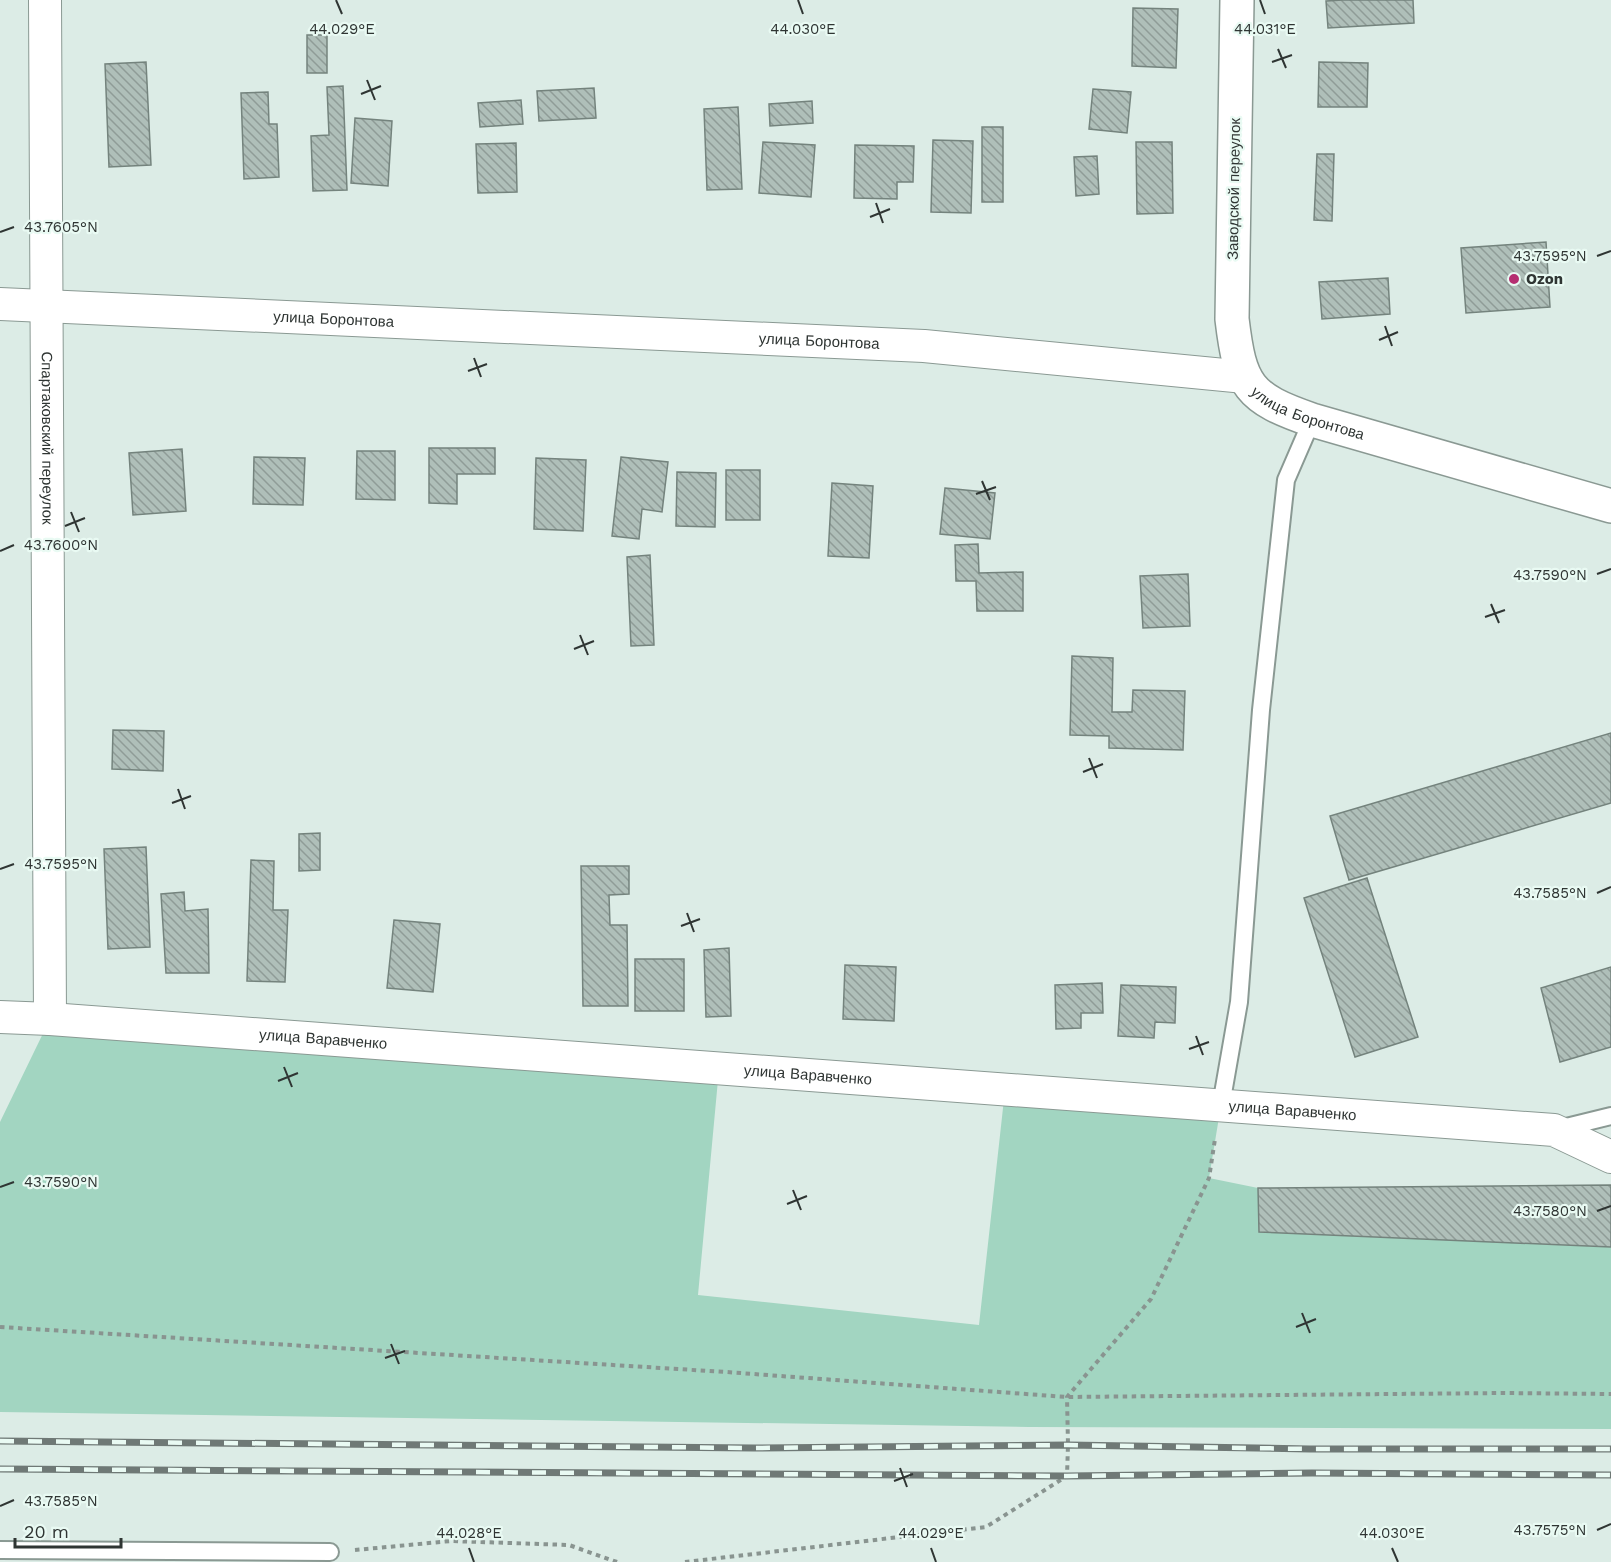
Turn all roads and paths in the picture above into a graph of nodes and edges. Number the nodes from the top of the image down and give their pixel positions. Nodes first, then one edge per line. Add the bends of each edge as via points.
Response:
1 (45, 0) edge
2 (1237, 0) edge
3 (0, 304) edge
4 (46, 306) junction
5 (1245, 377) junction
6 (1312, 420) junction
7 (1611, 506) edge
8 (0, 1017) edge
9 (50, 1019) junction
10 (1221, 1105) junction
11 (1611, 1116) edge
12 (1554, 1130) junction
13 (1611, 1157) edge
14 (0, 1327) edge
15 (1611, 1394) edge
16 (1067, 1397) junction
17 (0, 1550) edge
18 (330, 1552) joint
19 (617, 1562) edge
20 (685, 1562) edge

1 - 4 street, Спартаковский переулок
2 - 5 street, Заводской переулок via 1232,319
3 - 4 street, улица Боронтова
4 - 5 street, улица Боронтова via 924,346
4 - 9 street, Спартаковский переулок
5 - 6 street, улица Боронтова via 1252,390 1266,402
6 - 7 street, улица Боронтова
6 - 10 lane via 1286,480 1261,710 1239,1002
8 - 9 street, улица Варавченко
9 - 10 street, улица Варавченко
10 - 12 street, улица Варавченко
10 - 16 path via 1209,1178 1151,1299
11 - 12 lane
12 - 13 street, улица Варавченко
14 - 16 path
15 - 16 path
16 - 20 path via 1067,1476 986,1527
17 - 18 lane
18 - 19 path via 451,1541 557,1544

